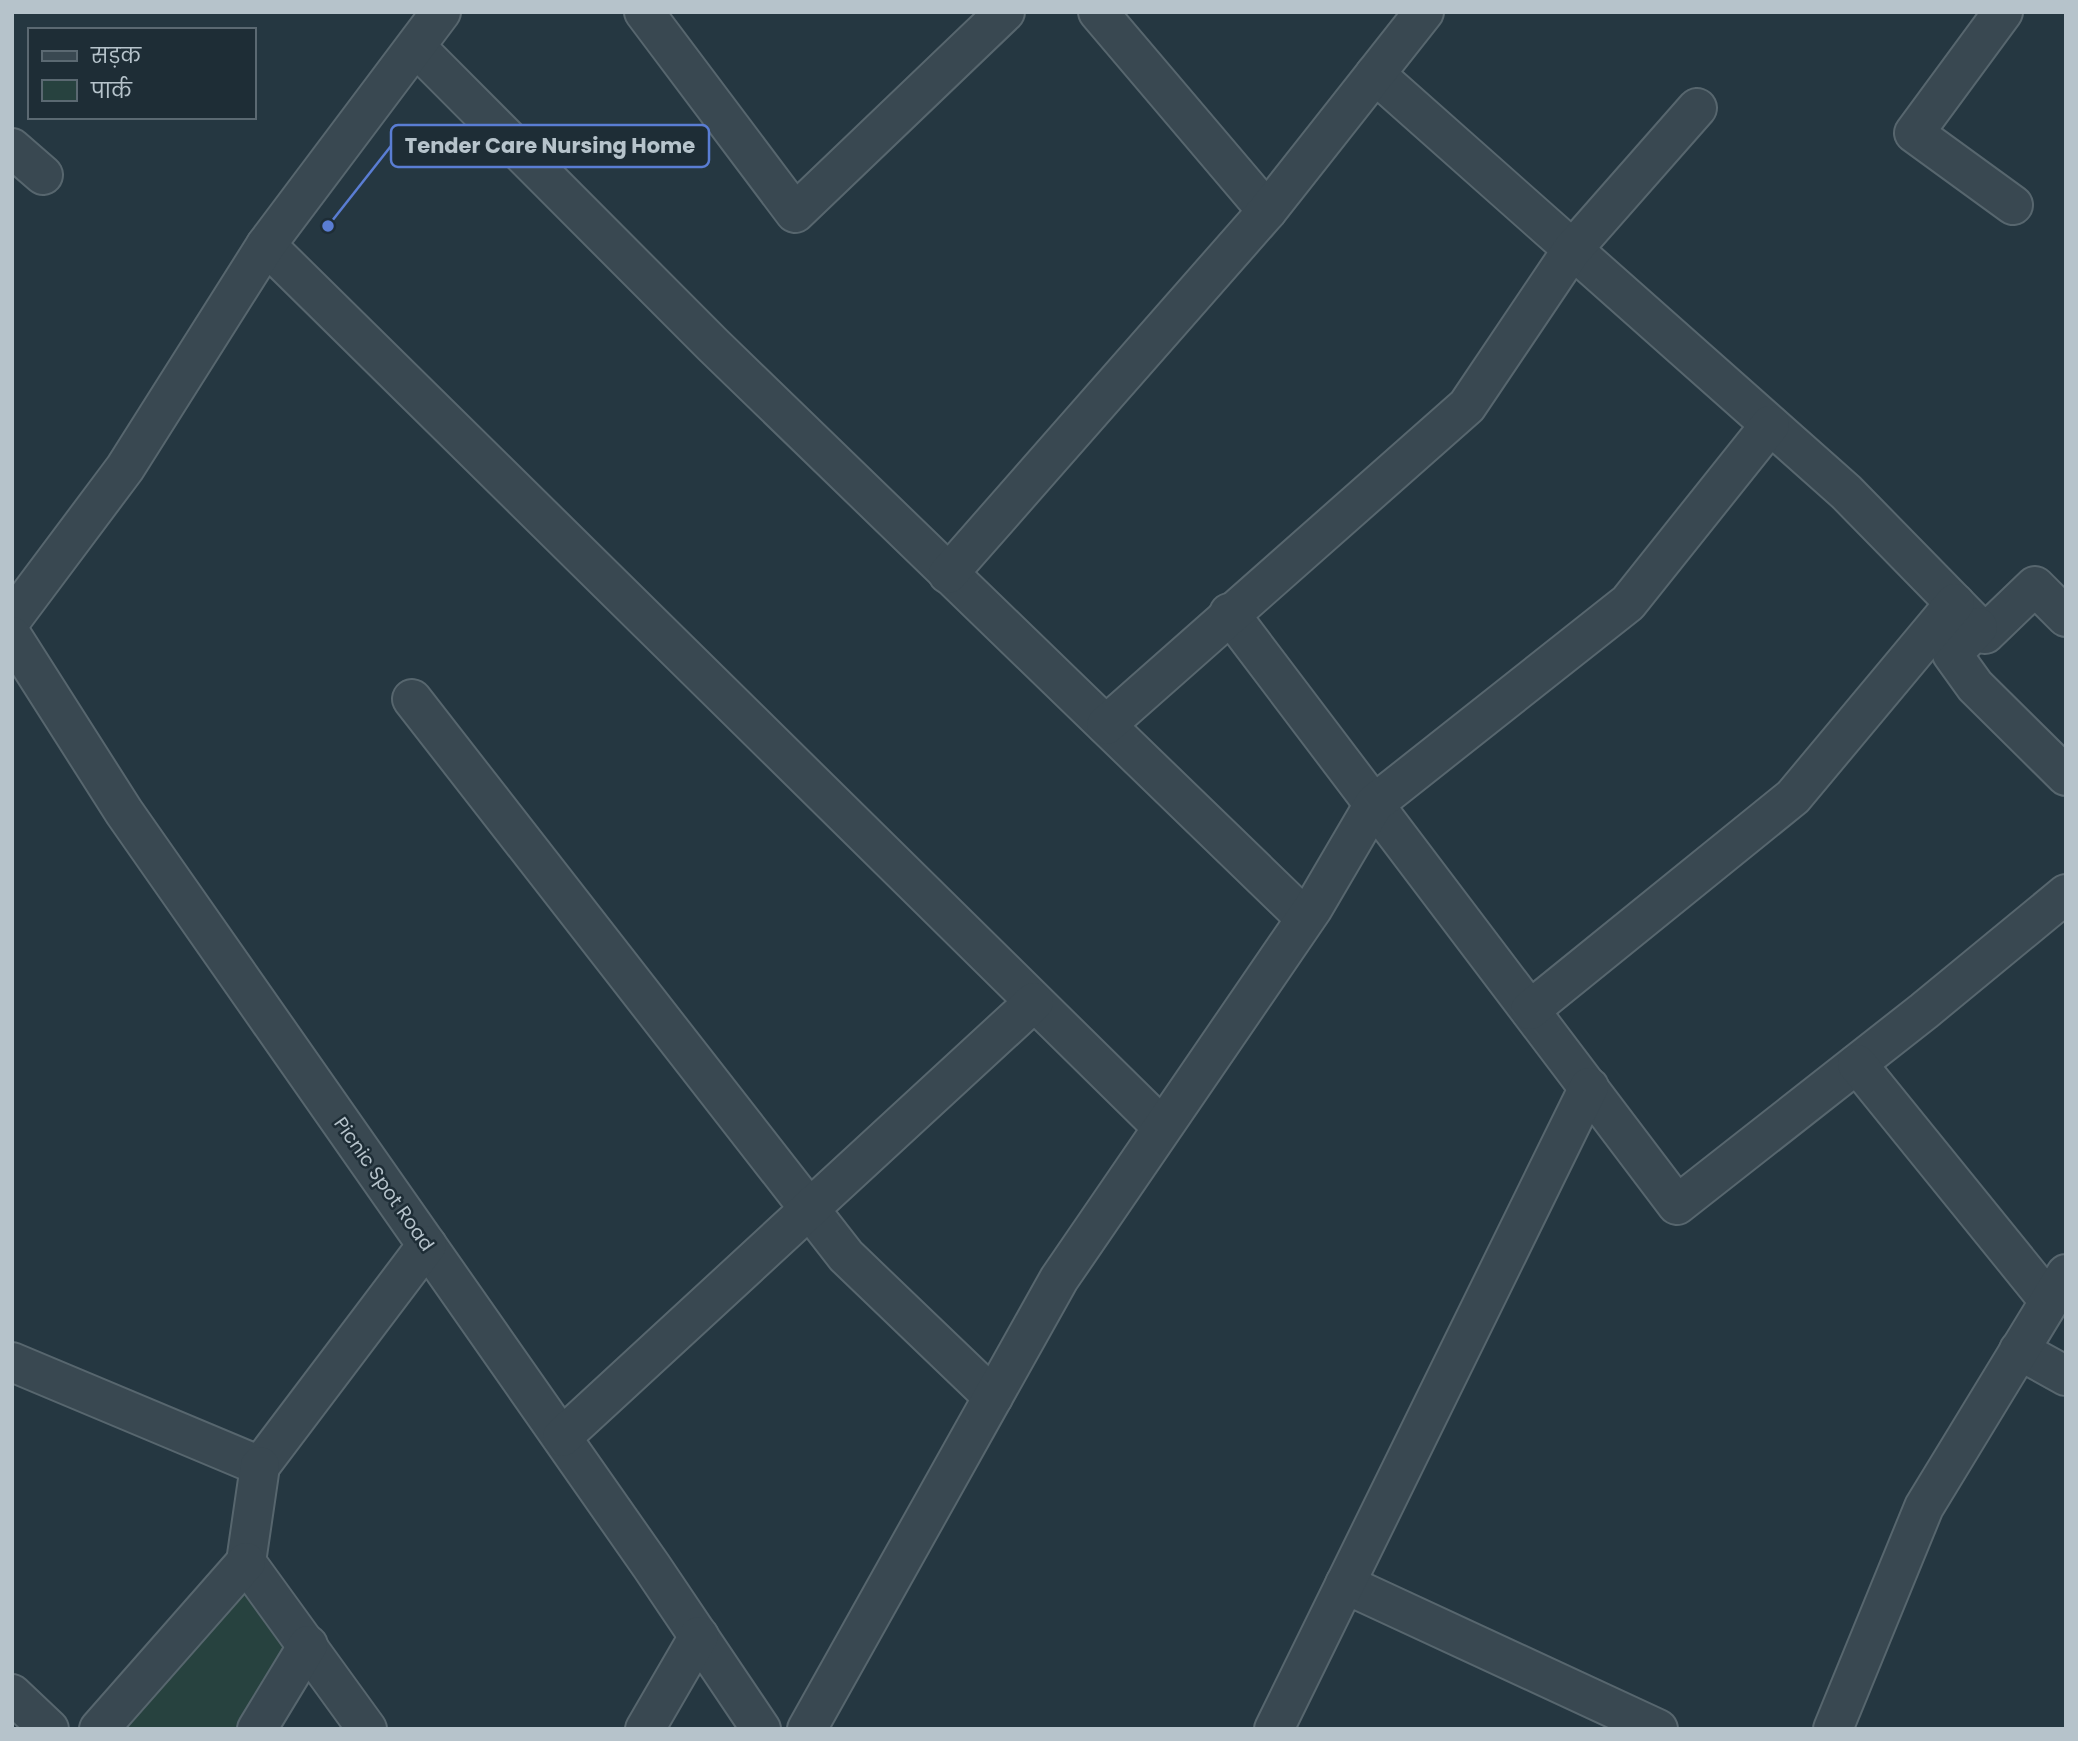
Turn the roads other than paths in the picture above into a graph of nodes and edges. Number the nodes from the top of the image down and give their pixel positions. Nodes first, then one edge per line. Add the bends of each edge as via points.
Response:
1 (441, 12) edge
2 (644, 12) edge
3 (1005, 12) edge
4 (1098, 12) edge
5 (1423, 12) edge
6 (2003, 12) edge
7 (416, 47) junction
8 (1375, 74) junction
9 (1697, 108) dead end
10 (12, 148) edge
11 (43, 175) dead end
12 (2014, 205) dead end
13 (1267, 211) junction
14 (266, 244) junction
15 (1572, 250) junction
16 (1770, 425) junction
17 (948, 574) junction
18 (1229, 613) junction
19 (1967, 615) junction
20 (2066, 617) edge
21 (12, 619) edge
22 (12, 636) edge
23 (412, 699) dead end
24 (1106, 725) junction
25 (2066, 776) edge
26 (1374, 804) junction
27 (2066, 894) edge
28 (1306, 918) junction
29 (1034, 1002) junction
30 (1530, 1010) junction
31 (1857, 1064) junction
32 (1589, 1087) junction
33 (1162, 1127) junction
34 (811, 1210) junction
35 (427, 1245) junction
36 (2057, 1287) edge
37 (2019, 1350) junction
38 (12, 1362) edge
39 (2066, 1376) edge
40 (993, 1397) junction
41 (562, 1437) junction
42 (260, 1466) junction
43 (246, 1562) junction
44 (1345, 1584) junction
45 (699, 1636) junction
46 (308, 1645) junction
47 (12, 1694) edge
48 (49, 1729) edge
49 (99, 1729) edge
50 (257, 1729) edge
51 (367, 1729) edge
52 (645, 1729) edge
53 (761, 1729) edge
54 (807, 1729) edge
55 (1275, 1729) edge
56 (1658, 1729) edge
57 (1833, 1729) edge

1 - 7 street
2 - 3 street via 795,213
4 - 13 street
5 - 8 street
6 - 12 street via 1914,133
7 - 14 street
7 - 17 street
8 - 13 street
8 - 15 street
9 - 15 street
10 - 11 street
13 - 17 street
14 - 21 street via 125,468
14 - 29 street
15 - 16 street
15 - 18 street via 1467,406
16 - 19 street via 1846,492
16 - 26 street via 1628,603
17 - 24 street
18 - 24 street
18 - 26 street
19 - 20 street via 1985,634 2035,586
19 - 25 street via 1952,654 1975,686
19 - 30 street via 1793,797
22 - 35 street, Picnic Spot Road via 124,812
23 - 34 street
24 - 28 street
26 - 28 street
26 - 30 street
27 - 31 street
28 - 33 street
29 - 33 street
29 - 34 street
30 - 32 street
31 - 32 street via 1677,1205
31 - 36 street
32 - 44 street
33 - 40 street via 1059,1279
34 - 40 street via 846,1256
34 - 41 street
35 - 41 street, Picnic Spot Road
35 - 42 street
36 - 37 street
37 - 39 street
37 - 57 street via 1924,1507
38 - 42 street
40 - 54 street
41 - 45 street, Picnic Spot Road
42 - 43 street
43 - 46 street
43 - 49 street
44 - 55 street
44 - 56 street
45 - 52 street
45 - 53 street, Picnic Spot Road
46 - 50 street
46 - 51 street
47 - 48 street

